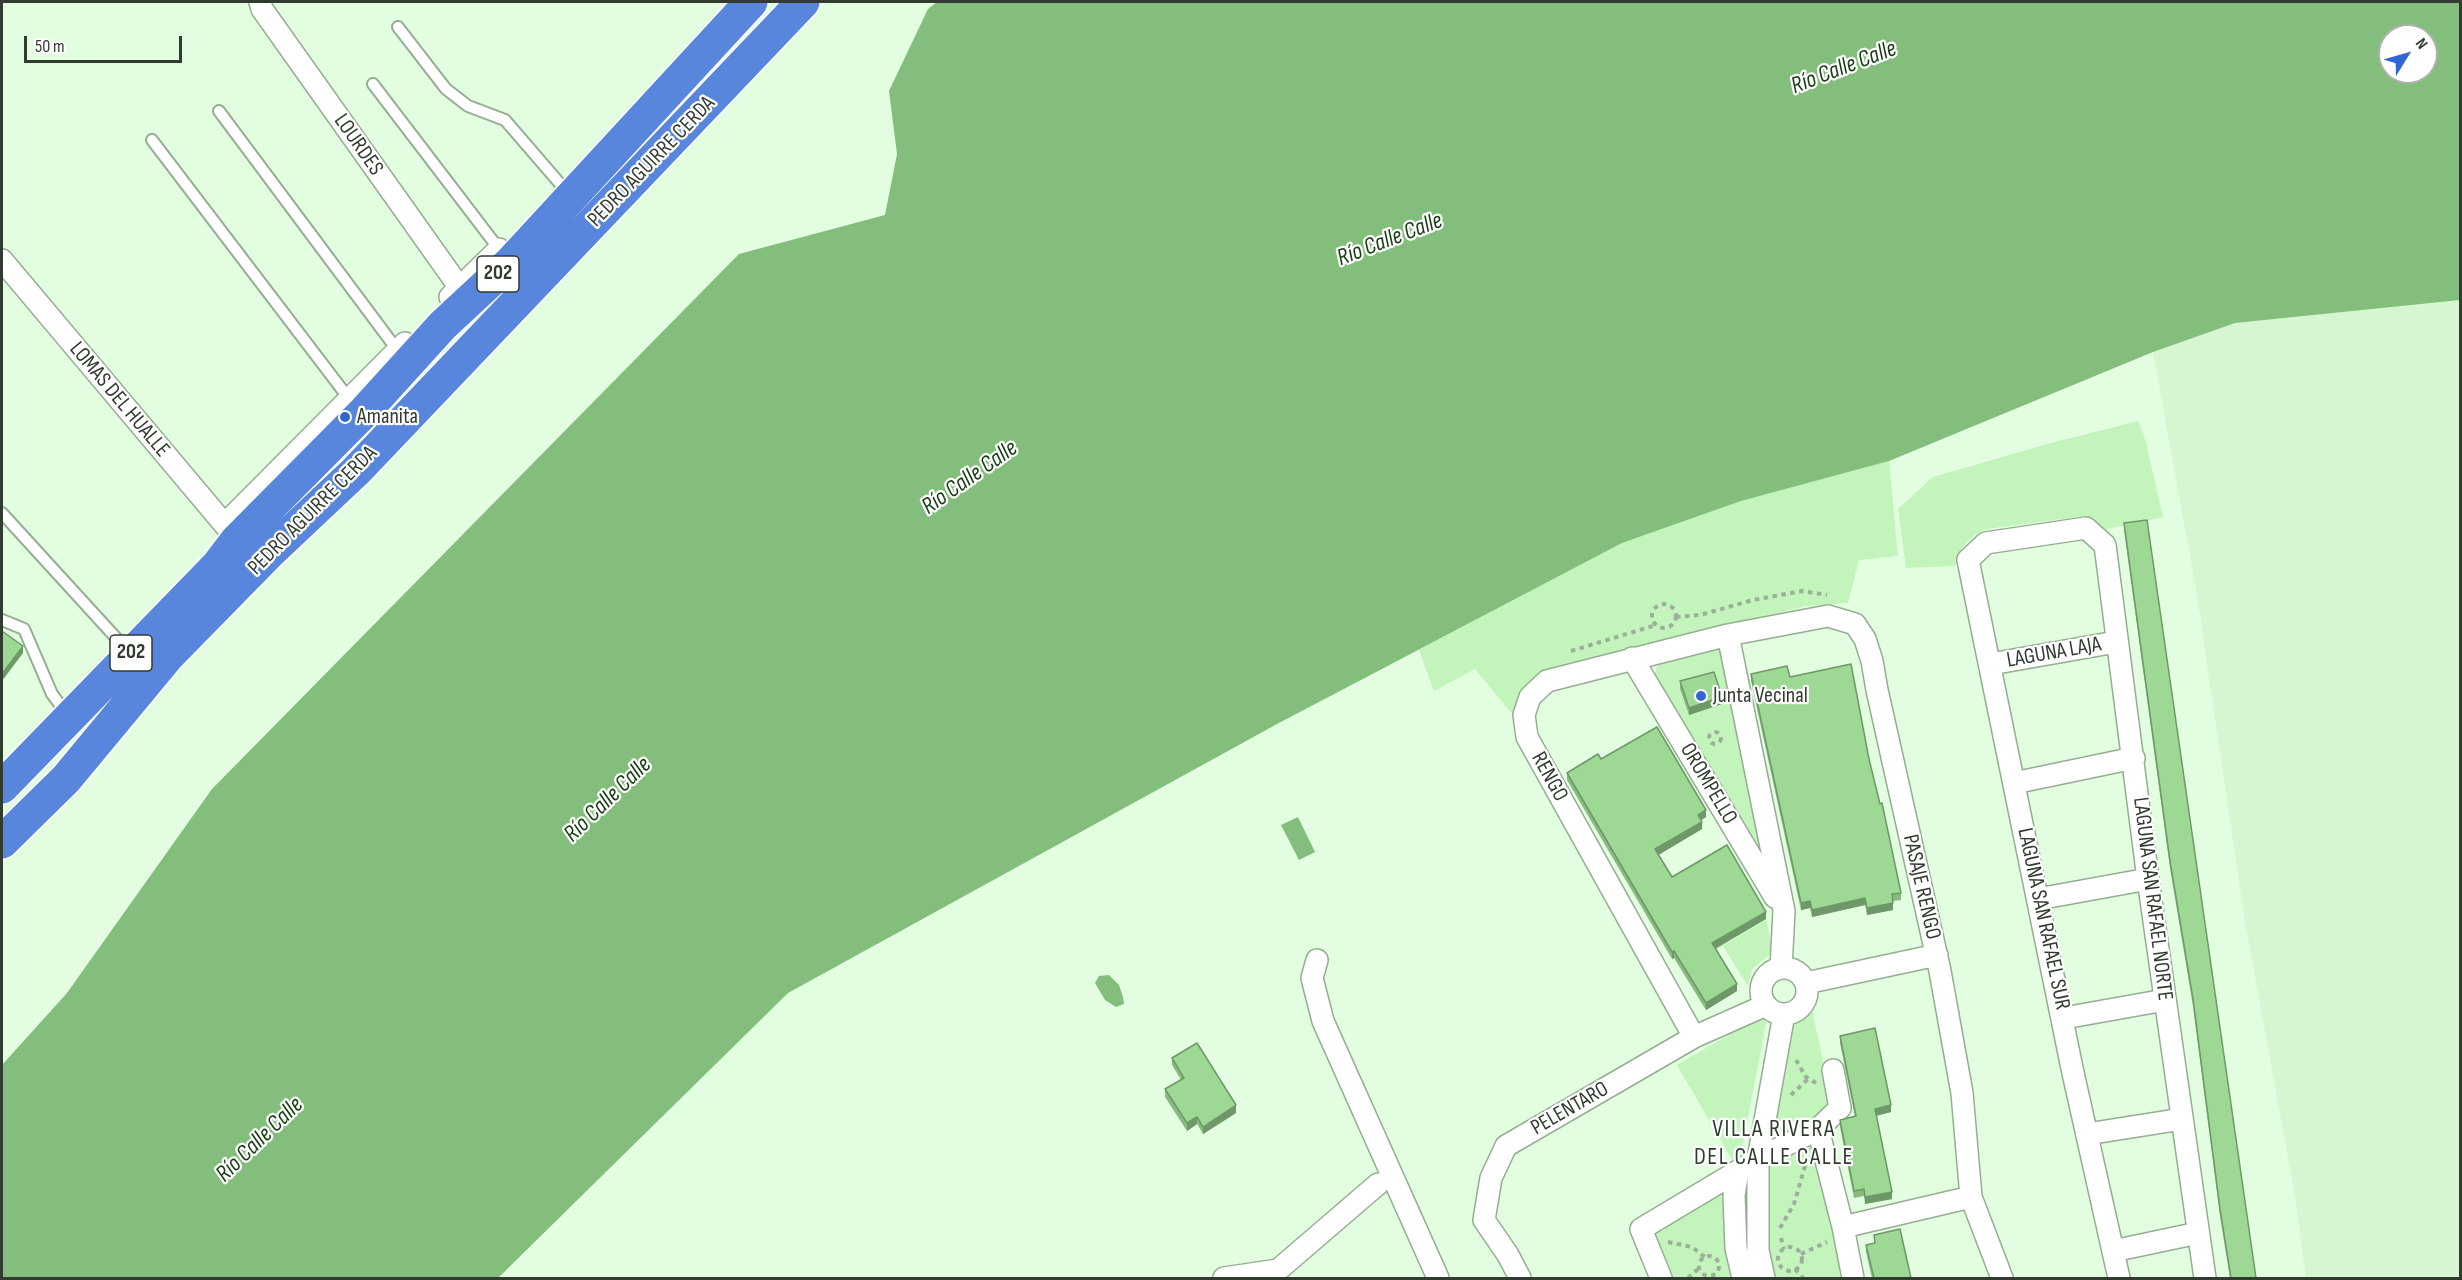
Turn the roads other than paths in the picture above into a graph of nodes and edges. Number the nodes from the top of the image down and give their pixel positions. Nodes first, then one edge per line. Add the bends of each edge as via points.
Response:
1 (260, 2) edge
2 (751, 2) edge
3 (803, 2) edge
4 (398, 27) dead end
5 (373, 84) dead end
6 (219, 111) dead end
7 (152, 140) dead end
8 (570, 195) junction
9 (505, 255) junction
10 (2, 260) edge
11 (460, 288) junction
12 (398, 351) junction
13 (350, 400) junction
14 (2, 513) edge
15 (234, 530) junction
16 (262, 560) junction
17 (1968, 560) joint
18 (2, 620) edge
19 (1728, 635) junction
20 (2116, 642) junction
21 (130, 653) junction
22 (1632, 658) junction
23 (1991, 664) junction
24 (71, 718) junction
25 (2134, 758) junction
26 (2014, 783) junction
27 (2, 787) edge
28 (2, 842) edge
29 (2148, 879) junction
30 (2038, 899) junction
31 (1784, 911) junction
32 (1936, 955) junction
33 (1317, 960) dead end
34 (1781, 968) junction
35 (1806, 983) junction
36 (2165, 1000) junction
37 (1774, 1009) junction
38 (2064, 1018) junction
39 (1694, 1037) junction
40 (1834, 1076) road end
41 (2182, 1119) junction
42 (1818, 1129) junction
43 (2087, 1134) junction
44 (1758, 1159) junction
45 (1738, 1171) junction
46 (1378, 1184) dead end
47 (1971, 1197) junction
48 (1843, 1230) junction
49 (2198, 1233) junction
50 (2113, 1251) junction
51 (1280, 1274) edge
52 (1224, 1278) edge
53 (1438, 1278) edge
54 (1520, 1278) edge
55 (1661, 1278) edge
56 (1743, 1278) edge
57 (1764, 1278) edge
58 (1853, 1278) edge
59 (2002, 1278) edge
60 (2119, 1278) edge
61 (2205, 1278) edge

1 - 11 street, LOURDES
2 - 8 highway, PEDRO AGUIRRE CERDA / 202
3 - 16 highway, PEDRO AGUIRRE CERDA / 202 via 356,471
4 - 8 lane via 446,89 468,106 505,120
5 - 9 lane
6 - 12 lane
7 - 13 lane
8 - 9 highway, PEDRO AGUIRRE CERDA / 202
9 - 11 street
9 - 15 highway, PEDRO AGUIRRE CERDA / 202 via 364,412
10 - 15 street, LOMAS DEL HUALLE
11 - 12 street
12 - 13 street
13 - 15 street via 271,476
14 - 21 lane
15 - 16 highway
15 - 21 highway, PEDRO AGUIRRE CERDA / 202 via 217,566
16 - 28 highway, PEDRO AGUIRRE CERDA / 202 via 168,656 66,779
17 - 20 street, LAGUNA SAN RAFAEL NORTE via 1986,543 2085,528 2105,545
17 - 23 street, LAGUNA SAN RAFAEL SUR
18 - 24 lane via 24,629 52,694
19 - 22 street, RENGO
19 - 31 street, OROMPELLO
19 - 32 street, PASAJE RENGO via 1828,616 1855,624 1865,639
20 - 23 street, LAGUNA LAJA
20 - 25 street, LAGUNA SAN RAFAEL NORTE
21 - 24 highway, PEDRO AGUIRRE CERDA / 202
22 - 31 street, OROMPELLO
22 - 39 street, RENGO via 1547,681 1530,697 1524,715 1527,737
23 - 26 street, LAGUNA SAN RAFAEL SUR
24 - 27 highway, PEDRO AGUIRRE CERDA / 202
25 - 26 street
25 - 29 street, LAGUNA SAN RAFAEL NORTE
26 - 30 street, LAGUNA SAN RAFAEL SUR
29 - 30 street
29 - 36 street, LAGUNA SAN RAFAEL NORTE
30 - 38 street, LAGUNA SAN RAFAEL SUR
31 - 34 street, OROMPELLO
32 - 35 street
32 - 47 street, PASAJE RENGO via 1962,1093
33 - 53 street via 1312,978 1323,1021
34 - 35 street via 1797,971
34 - 37 street via 1769,973 1762,985 1761,992
35 - 37 street via 1807,998 1803,1004 1791,1013
36 - 38 street
36 - 41 street, LAGUNA SAN RAFAEL NORTE
37 - 39 street, PELENTARO
37 - 44 street
38 - 43 street, LAGUNA SAN RAFAEL SUR
39 - 54 street, PELENTARO via 1506,1146 1491,1178 1484,1220
40 - 42 street via 1840,1108
41 - 43 street
41 - 49 street, LAGUNA SAN RAFAEL NORTE
42 - 44 street
42 - 48 street
43 - 50 street, LAGUNA SAN RAFAEL SUR
44 - 45 street
44 - 57 street via 1758,1250
45 - 55 street via 1641,1229
45 - 56 street via 1734,1195 1736,1248
46 - 51 street
47 - 48 street
47 - 59 street, PASAJE RENGO
48 - 58 street
49 - 50 street
49 - 61 street, LAGUNA SAN RAFAEL NORTE
50 - 60 street, LAGUNA SAN RAFAEL SUR
51 - 52 street

